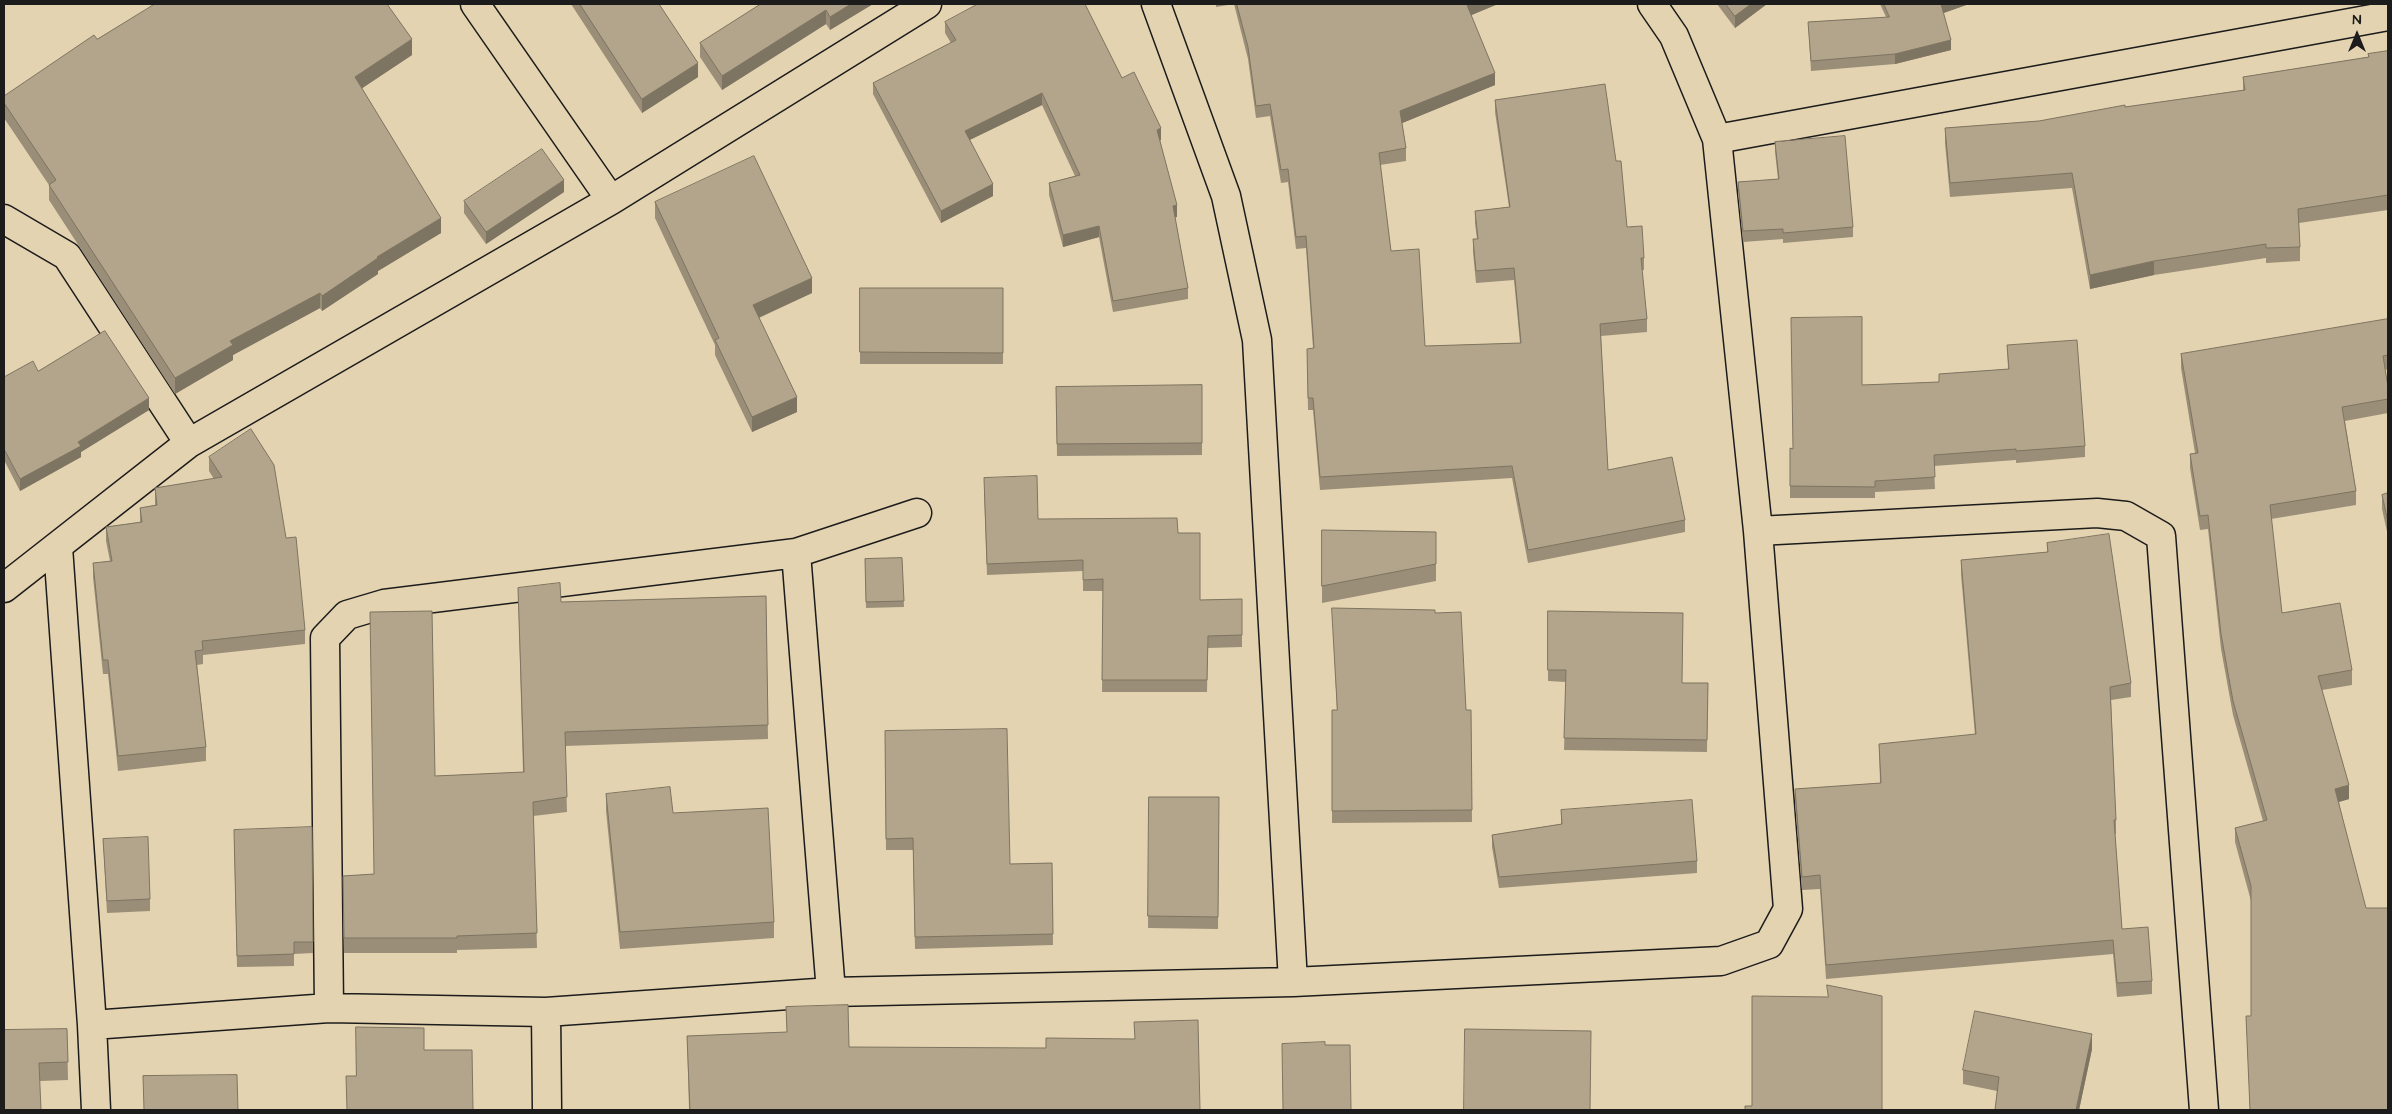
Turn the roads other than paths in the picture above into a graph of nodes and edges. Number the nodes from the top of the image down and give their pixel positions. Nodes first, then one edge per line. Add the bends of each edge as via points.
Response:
1 (475, 4) edge
2 (927, 4) edge
3 (1156, 4) edge
4 (1652, 4) edge
5 (2388, 16) edge
6 (1717, 139) junction
7 (611, 200) junction
8 (4, 219) edge
9 (189, 444) junction
10 (918, 513) dead end
11 (1758, 531) junction
12 (58, 547) junction
13 (796, 553) junction
14 (4, 588) edge
15 (1293, 982) junction
16 (831, 992) junction
17 (329, 1008) junction
18 (546, 1012) junction
19 (92, 1025) junction
20 (96, 1110) edge
21 (547, 1110) edge
22 (2204, 1110) edge

1 - 7 street
2 - 7 street
3 - 15 street via 1226,196 1258,340
4 - 6 street via 1674,36
5 - 6 street
6 - 11 street
7 - 9 street
8 - 9 street via 67,256
9 - 12 street
10 - 13 street
11 - 15 street via 1788,908 1769,944 1720,960
11 - 22 street via 2097,514 2126,516 2161,536
12 - 14 street
12 - 19 street
13 - 16 street
13 - 17 street via 384,604 347,615 324,638
15 - 16 street
16 - 18 street
17 - 18 street
17 - 19 street
18 - 21 street
19 - 20 street

